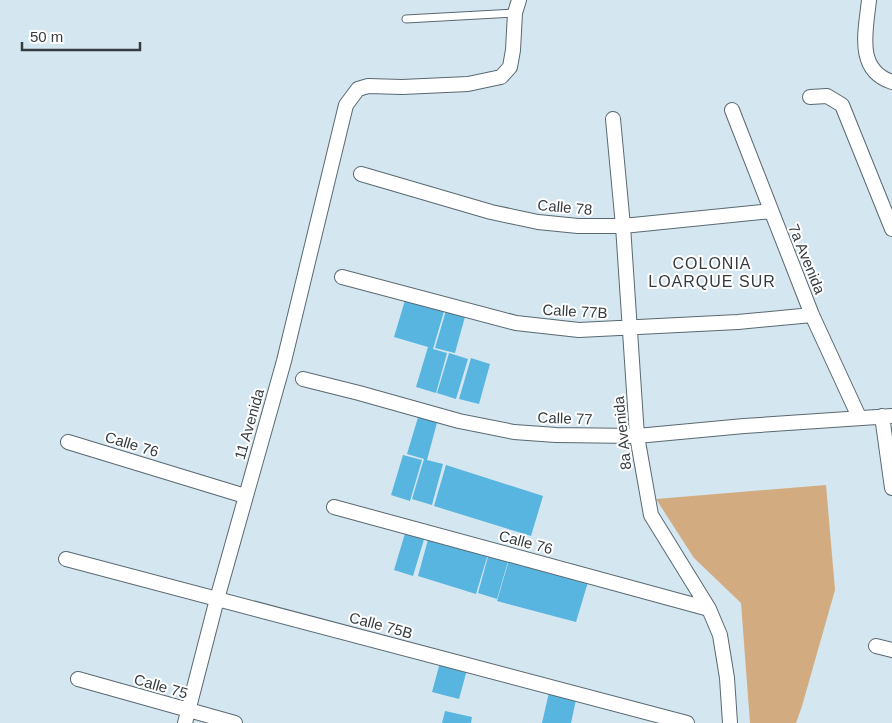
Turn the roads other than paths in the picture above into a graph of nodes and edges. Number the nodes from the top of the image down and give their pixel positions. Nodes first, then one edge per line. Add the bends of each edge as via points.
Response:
1 (869, 0) edge
2 (517, 7) edge
3 (406, 20) dead end
4 (887, 80) edge
5 (810, 97) dead end
6 (732, 110) dead end
7 (613, 119) dead end
8 (361, 174) dead end
9 (771, 211) junction
10 (623, 226) junction
11 (892, 228) edge
12 (342, 277) dead end
13 (812, 316) junction
14 (629, 328) junction
15 (303, 380) dead end
16 (887, 416) edge
17 (859, 417) junction
18 (637, 436) junction
19 (68, 442) dead end
20 (892, 488) edge
21 (245, 496) junction
22 (334, 507) dead end
23 (66, 559) dead end
24 (217, 599) junction
25 (710, 609) junction
26 (876, 646) dead end
27 (892, 650) edge
28 (78, 678) dead end
29 (187, 717) edge
30 (235, 723) edge
31 (687, 723) edge
32 (730, 723) edge

1 - 4 street via 865,42 867,58 872,69
2 - 3 lane
2 - 21 street, 11 Avenida via 510,67 501,77 468,84 368,86 358,89 346,105 284,361
5 - 11 street via 827,96 842,105
6 - 9 street, 7a Avenida
7 - 10 street, 8a Avenida
8 - 10 street, Calle 78 via 491,212 538,222
9 - 10 street, Calle 78
9 - 13 street, 7a Avenida
10 - 14 street, 8a Avenida
12 - 14 street, Calle 77B via 516,323 579,330
13 - 14 street, Calle 77B
13 - 17 street, 7a Avenida
14 - 18 street, 8a Avenida
15 - 18 street, Calle 77 via 458,422 514,432
16 - 17 street, Calle 77
16 - 20 street
17 - 18 street, Calle 77
18 - 25 street, 8a Avenida via 651,515
19 - 21 street, Calle 76
21 - 24 street, 11 Avenida
22 - 25 street, Calle 76
23 - 24 street, Calle 75B
24 - 29 street, 11 Avenida
24 - 31 street, Calle 75B
25 - 32 street, 8a Avenida via 720,635 728,678
26 - 27 street
28 - 29 street, Calle 75
29 - 30 street, Calle 75

